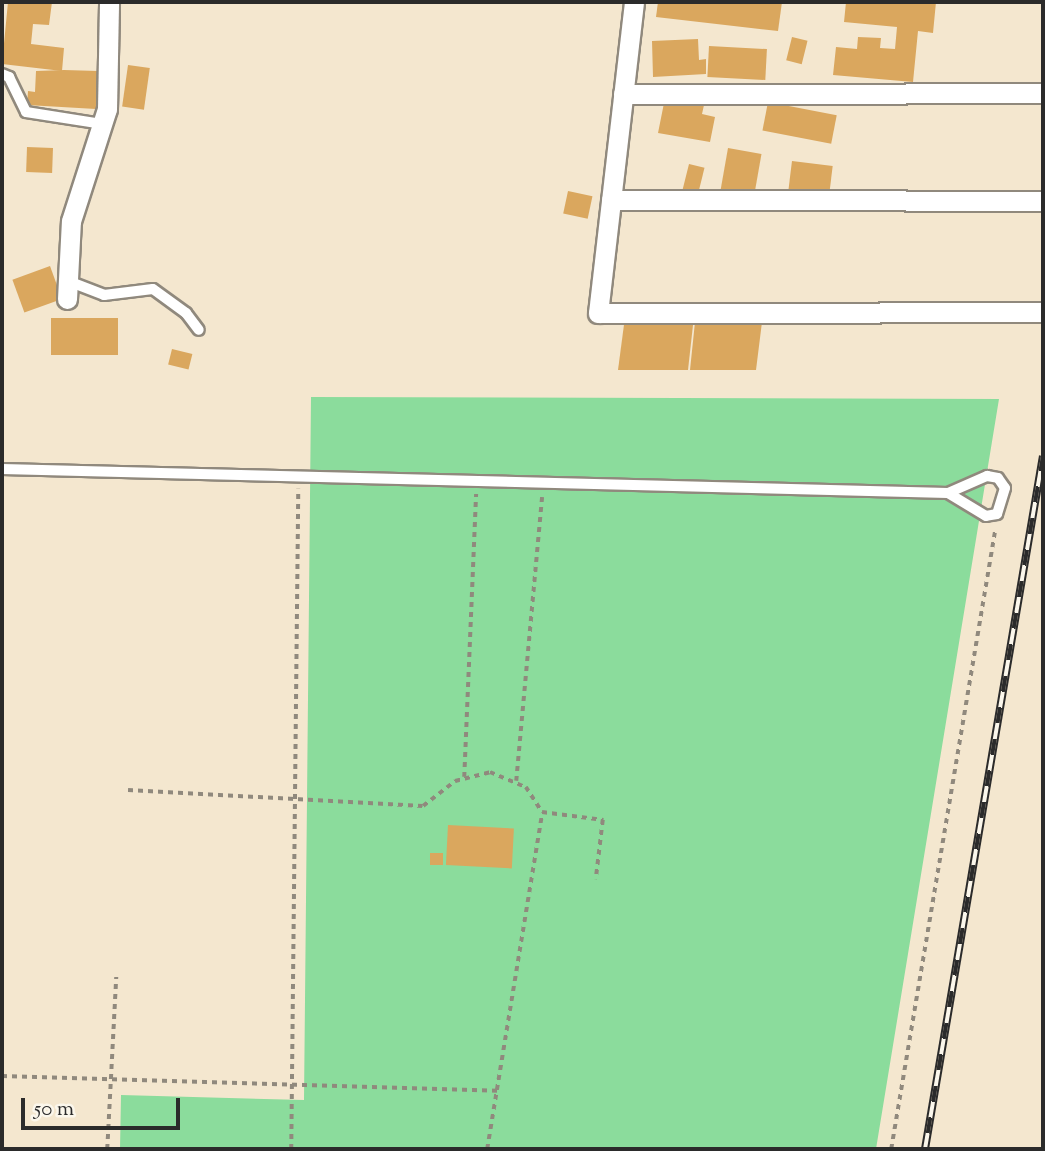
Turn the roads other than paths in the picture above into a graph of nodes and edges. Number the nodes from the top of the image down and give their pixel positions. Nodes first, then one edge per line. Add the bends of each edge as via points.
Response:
1 (109, 2) edge
2 (634, 2) edge
3 (2, 74) edge
4 (1043, 93) edge
5 (623, 94) junction
6 (103, 124) junction
7 (611, 200) junction
8 (1043, 201) edge
9 (67, 290) joint
10 (1043, 312) edge
11 (199, 330) dead end
12 (2, 470) edge
13 (948, 493) junction

1 - 6 street via 109,92
2 - 5 street
3 - 6 lane via 9,77 26,112
4 - 5 street
5 - 7 street
6 - 9 street via 71,221
7 - 8 street
7 - 10 street via 598,313
9 - 11 lane via 104,295 153,289 186,313
12 - 13 lane
13 - 13 lane via 987,476 998,478 1006,495 997,514 986,516

